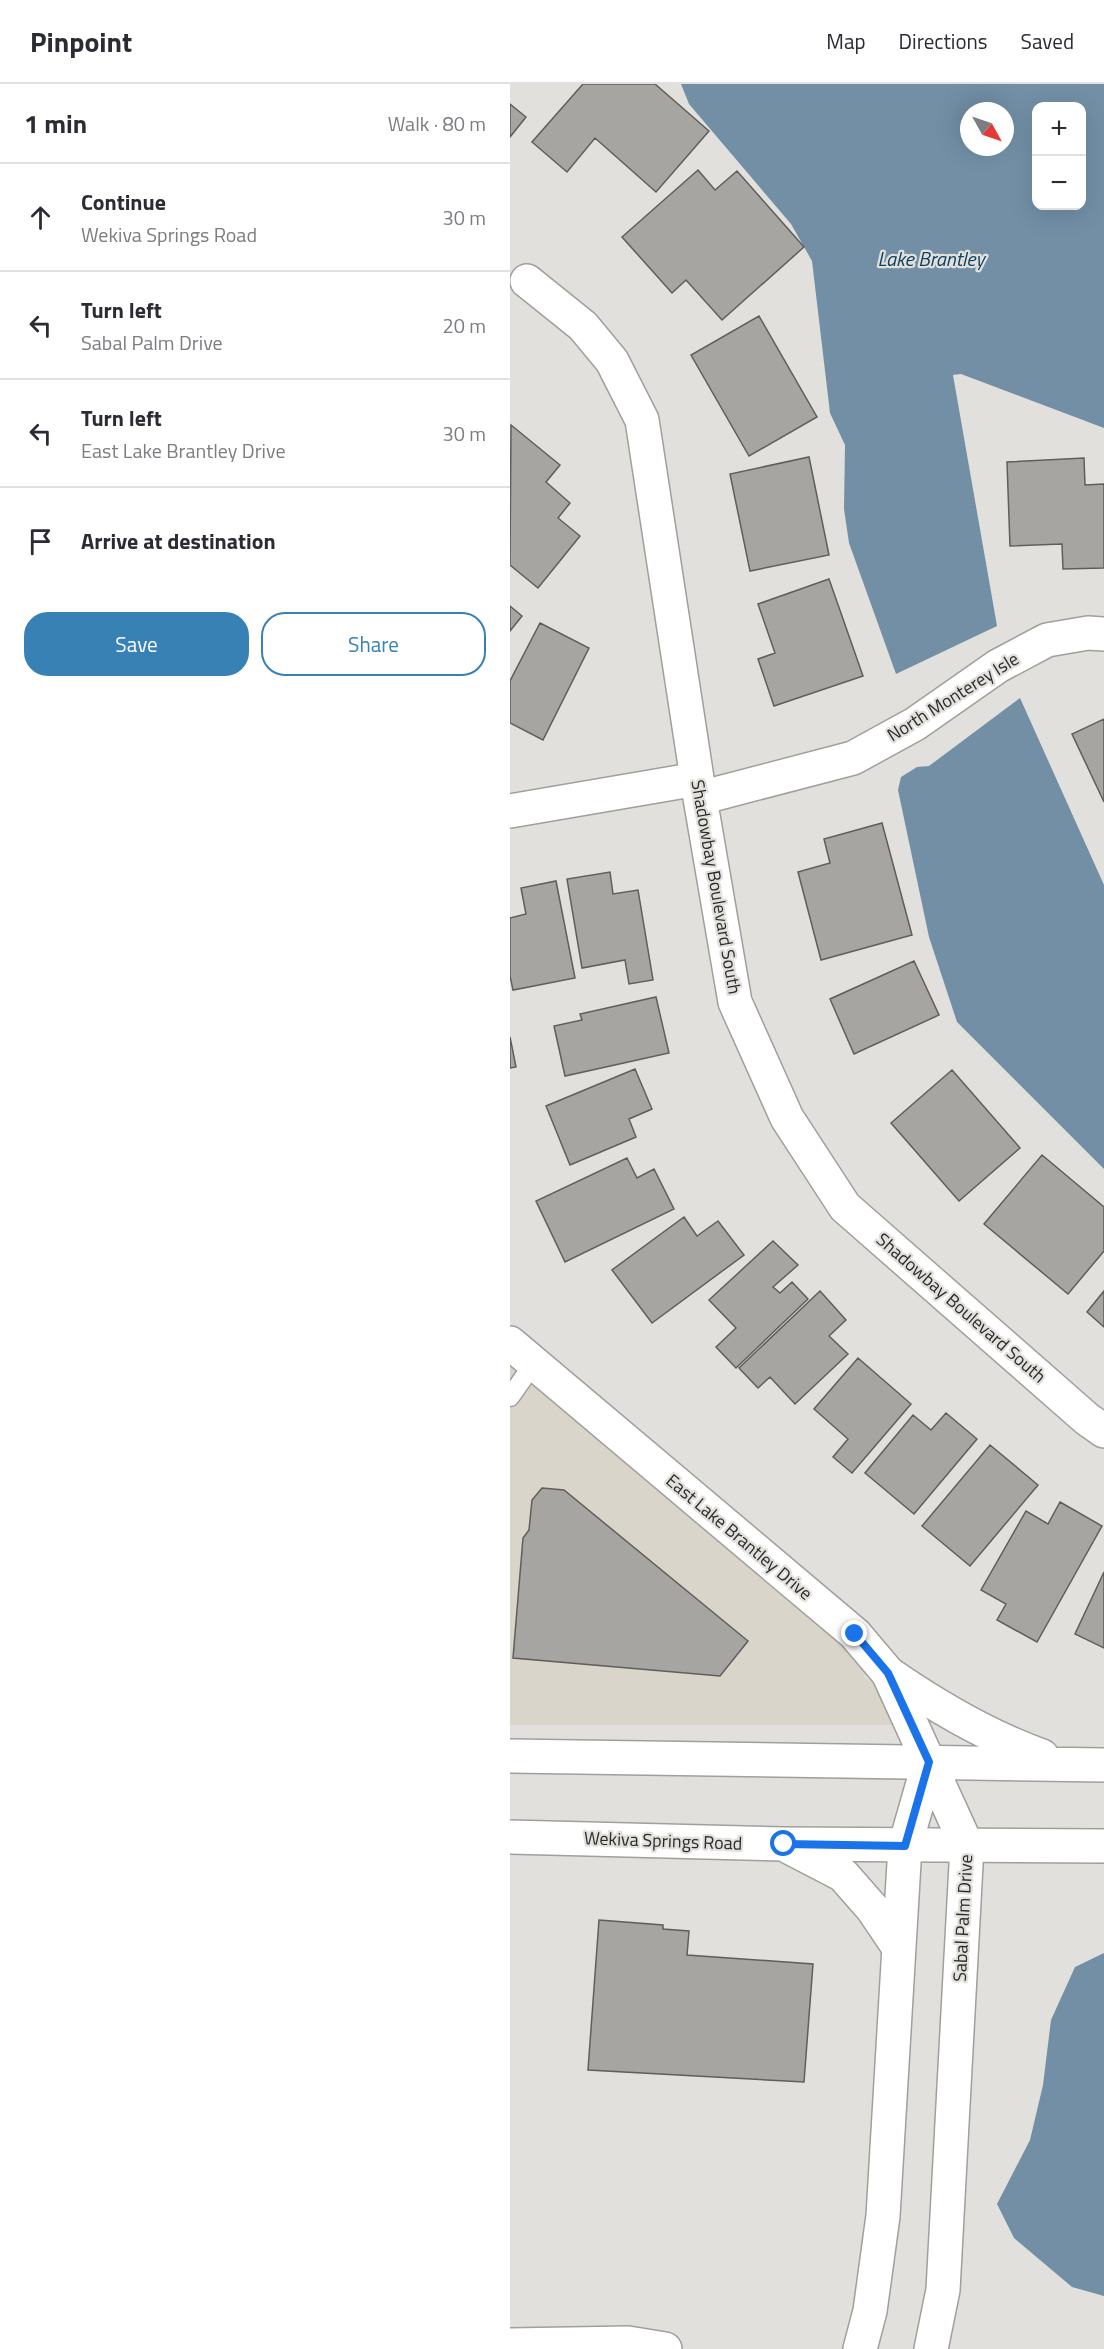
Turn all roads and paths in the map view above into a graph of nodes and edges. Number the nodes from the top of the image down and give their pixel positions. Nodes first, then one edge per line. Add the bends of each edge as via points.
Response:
1 (527, 280) dead end
2 (1104, 634) edge
3 (699, 788) junction
4 (510, 811) edge
5 (522, 1353) edge
6 (510, 1397) edge
7 (1104, 1431) edge
8 (888, 1673) junction
9 (510, 1756) edge
10 (929, 1762) junction
11 (1066, 1765) junction
12 (1104, 1765) edge
13 (510, 1837) edge
14 (784, 1844) junction
15 (905, 1846) junction
16 (967, 1846) junction
17 (1104, 1846) edge
18 (897, 1945) junction
19 (510, 2345) edge
20 (628, 2346) edge
21 (665, 2349) edge
22 (860, 2349) edge
23 (931, 2349) edge

1 - 3 street, Shadowbay Boulevard South via 591,335 612,361 642,420
2 - 3 street, North Monterey Isle via 1047,640 998,666 915,724 853,758
3 - 4 street, North Monterey Isle
3 - 7 street, Shadowbay Boulevard South via 735,1002 787,1118 845,1207
5 - 6 lane
5 - 8 street, East Lake Brantley Drive via 855,1634
8 - 10 street, East Lake Brantley Drive
8 - 11 street via 941,1709 1007,1744
9 - 10 street
10 - 11 street
10 - 15 street
10 - 16 street, Sabal Palm Drive
11 - 12 street
13 - 14 street, Wekiva Springs Road
14 - 15 street, Wekiva Springs Road
14 - 18 street via 843,1875
15 - 16 street, Wekiva Springs Road
15 - 18 street
16 - 17 street, Wekiva Springs Road
16 - 23 street, Sabal Palm Drive via 943,2290
18 - 22 street via 883,2216 870,2311
19 - 20 street
20 - 21 street

